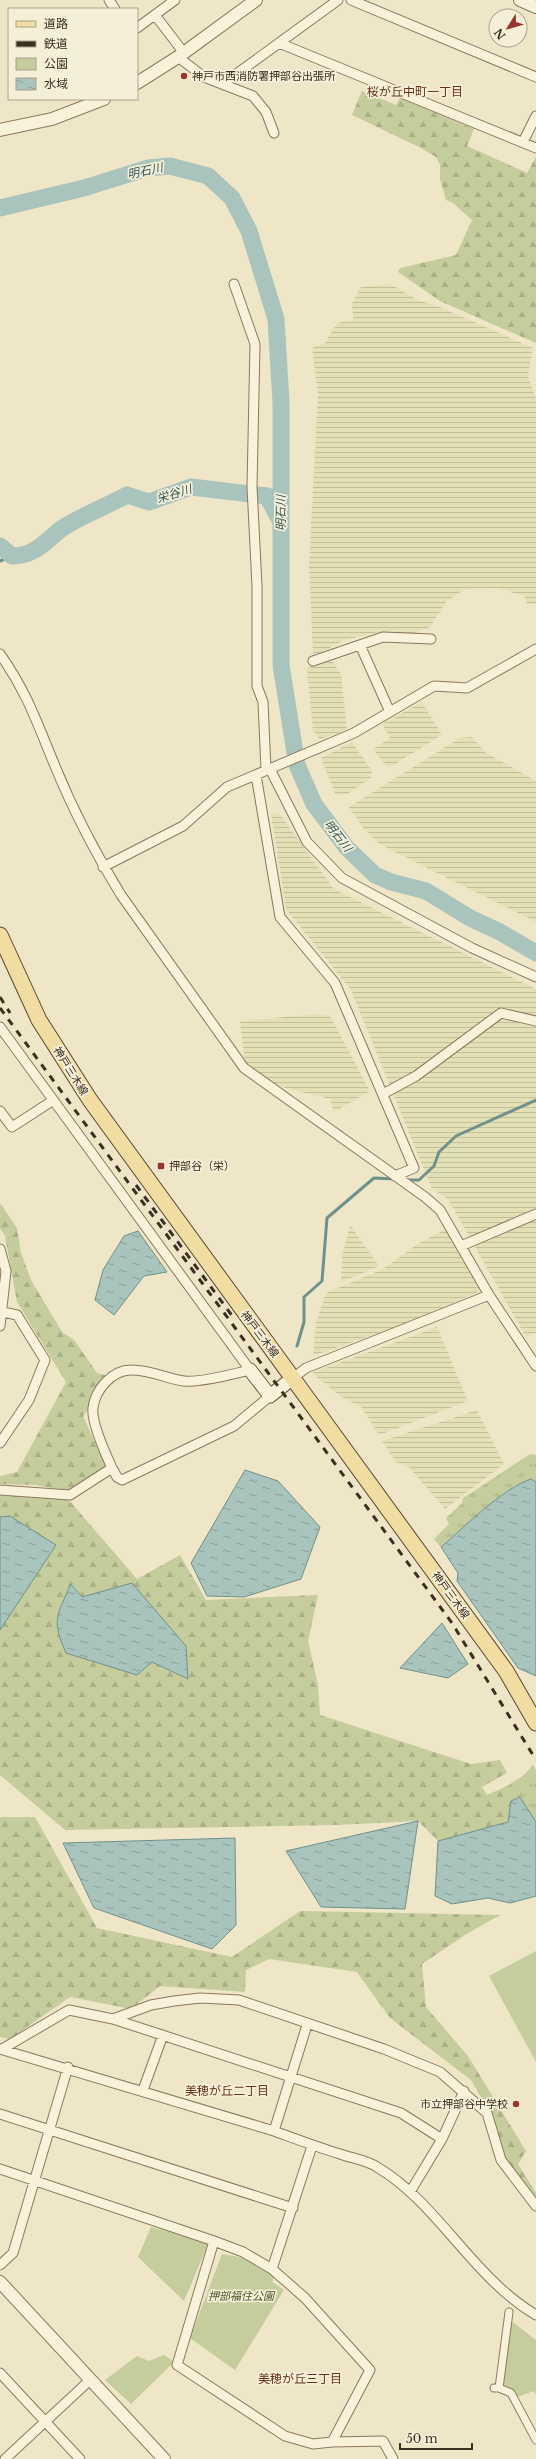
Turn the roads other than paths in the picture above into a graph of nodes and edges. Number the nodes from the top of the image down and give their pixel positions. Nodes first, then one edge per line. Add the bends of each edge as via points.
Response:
1 (175, 0) edge
2 (256, 0) edge
3 (338, 0) edge
4 (351, 0) edge
5 (520, 0) edge
6 (536, 7) edge
7 (155, 15) junction
8 (138, 27) edge
9 (279, 43) junction
10 (181, 55) junction
11 (536, 77) edge
12 (138, 82) edge
13 (224, 83) junction
14 (101, 100) edge
15 (536, 116) edge
16 (0, 130) edge
17 (274, 133) dead end
18 (523, 142) junction
19 (536, 148) edge
20 (234, 284) dead end
21 (431, 639) dead end
22 (360, 645) junction
23 (536, 649) edge
24 (0, 654) edge
25 (312, 661) dead end
26 (390, 712) junction
27 (268, 769) junction
28 (256, 775) junction
29 (103, 867) junction
30 (0, 935) edge
31 (536, 977) edge
32 (536, 1021) edge
33 (1, 1030) edge
34 (383, 1094) junction
35 (52, 1101) junction
36 (0, 1111) edge
37 (396, 1176) junction
38 (536, 1214) edge
39 (461, 1246) junction
40 (0, 1249) edge
41 (489, 1295) junction
42 (3, 1312) junction
43 (0, 1326) edge
44 (536, 1366) edge
45 (250, 1370) junction
46 (291, 1379) junction
47 (270, 1396) junction
48 (0, 1443) edge
49 (112, 1468) junction
50 (0, 1490) edge
51 (536, 1723) edge
52 (113, 2019) junction
53 (307, 2025) junction
54 (163, 2035) junction
55 (1, 2049) edge
56 (68, 2067) junction
57 (291, 2078) junction
58 (143, 2090) junction
59 (464, 2091) junction
60 (0, 2114) edge
61 (51, 2130) junction
62 (274, 2131) junction
63 (442, 2140) junction
64 (312, 2146) junction
65 (0, 2169) edge
66 (35, 2180) junction
67 (410, 2192) junction
68 (536, 2206) edge
69 (293, 2208) junction
70 (214, 2241) junction
71 (0, 2266) edge
72 (272, 2269) junction
73 (0, 2282) edge
74 (510, 2312) dead end
75 (536, 2315) edge
76 (0, 2373) edge
77 (90, 2380) junction
78 (46, 2422) junction
79 (536, 2440) edge
80 (332, 2442) junction
81 (5, 2459) edge
82 (80, 2459) edge
83 (164, 2459) edge
84 (393, 2459) edge

1 - 7 street
2 - 10 street
3 - 9 street
4 - 11 street
5 - 6 street
7 - 8 street
7 - 10 street
9 - 13 street
9 - 18 street
10 - 12 street
10 - 13 street via 204,76
13 - 17 street via 253,96 266,112
14 - 16 street via 52,119
15 - 18 street
18 - 19 street
20 - 27 street via 255,344 252,487 257,586 257,686 263,702
21 - 22 street via 383,637
22 - 25 street
22 - 26 street
23 - 26 street via 467,688 434,686
24 - 29 street via 31,705 55,766
26 - 27 street via 354,733
27 - 28 street
27 - 31 street via 307,842 342,878 472,948
28 - 29 street via 227,787 183,826
28 - 34 street via 280,916 335,983
29 - 37 street via 244,1068
30 - 46 main road, 神戸三木線 via 39,1020 90,1100
32 - 34 street via 501,1013 416,1076
33 - 35 street
34 - 37 street via 414,1168
35 - 36 street via 12,1127
35 - 45 street
37 - 39 street via 440,1210
38 - 39 street
39 - 41 street
40 - 42 street via 6,1271
41 - 44 street
41 - 46 street via 306,1368
42 - 43 street
42 - 48 street via 17,1316 45,1360 29,1400
45 - 47 main road
45 - 49 street via 184,1381 151,1371 129,1370 112,1377 102,1385 93,1408 98,1432
46 - 47 main road
46 - 51 main road, 神戸三木線 via 506,1671
47 - 49 street via 234,1426 122,1480
49 - 50 street via 70,1495
52 - 53 street via 151,2005 200,1998 239,2000
52 - 54 street
52 - 55 street via 68,2010
53 - 57 street
53 - 59 street via 384,2049 440,2072
54 - 57 street
54 - 58 street
55 - 56 street
56 - 58 street
56 - 61 street
57 - 62 street
57 - 63 street via 401,2113
58 - 62 street
59 - 63 street
59 - 68 street via 487,2113 501,2160
60 - 61 street
61 - 66 street
61 - 69 street
62 - 64 street
63 - 67 street
64 - 67 street via 376,2166
64 - 69 street
65 - 66 street
66 - 70 street
66 - 71 street via 13,2253
67 - 75 street via 492,2281 521,2307
69 - 72 street
70 - 72 street via 243,2252
70 - 80 street via 177,2365 285,2436 313,2444
72 - 80 street via 305,2298 370,2370
73 - 77 street
74 - 79 street via 497,2388 511,2393
76 - 78 street
77 - 78 street
77 - 83 street
78 - 81 street
78 - 82 street
80 - 84 street via 383,2441

